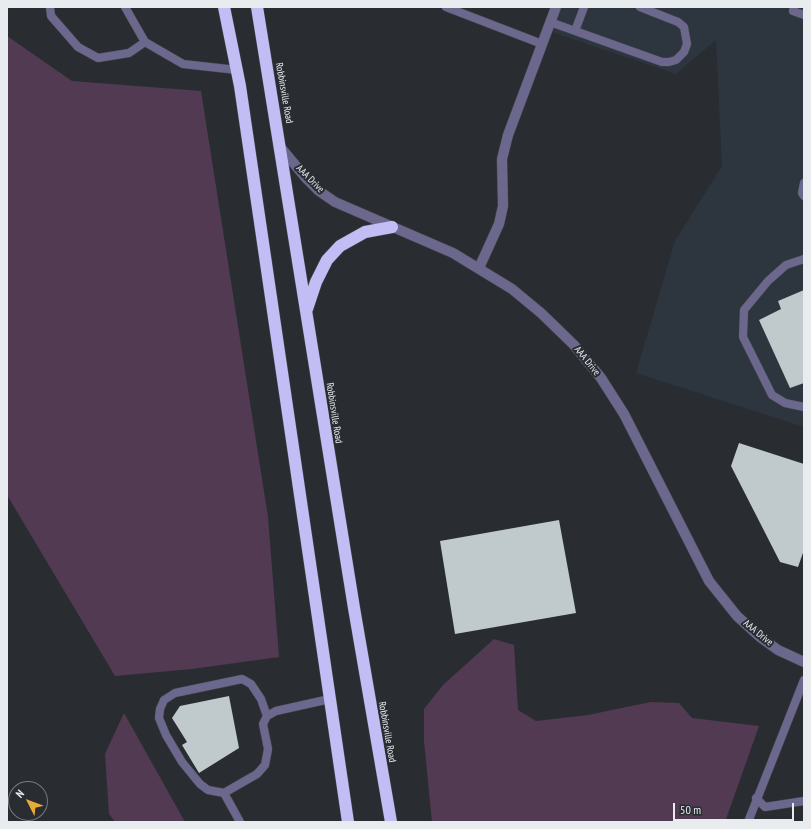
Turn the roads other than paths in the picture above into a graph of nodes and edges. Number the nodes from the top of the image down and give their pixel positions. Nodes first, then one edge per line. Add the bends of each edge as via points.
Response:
1 (50, 7) edge
2 (125, 7) edge
3 (224, 7) edge
4 (257, 7) edge
5 (446, 7) edge
6 (556, 7) edge
7 (584, 7) edge
8 (640, 7) edge
9 (794, 7) edge
10 (804, 15) edge
11 (550, 22) junction
12 (575, 31) junction
13 (145, 42) junction
14 (542, 44) junction
15 (237, 70) junction
16 (281, 148) junction
17 (804, 183) edge
18 (804, 196) edge
19 (392, 227) junction
20 (804, 259) edge
21 (479, 268) junction
22 (306, 312) junction
23 (804, 407) edge
24 (804, 662) edge
25 (804, 680) edge
26 (330, 699) junction
27 (267, 716) junction
28 (224, 793) junction
29 (756, 798) junction
30 (804, 801) edge
31 (391, 818) edge
32 (240, 822) edge
33 (348, 822) edge
34 (748, 822) edge

1 - 13 lane via 51,16 78,47 98,58 129,53
2 - 13 lane
3 - 15 highway
4 - 16 highway, Robbinsville Road
5 - 14 lane
6 - 11 street
7 - 12 lane
8 - 12 lane via 678,22 684,27 687,44 684,52 676,60 662,62
9 - 10 lane via 792,11
11 - 12 lane
11 - 14 street
13 - 15 lane via 183,64
14 - 21 street via 508,135 502,159 503,206 499,224
15 - 26 highway
16 - 19 street, AAA Drive via 306,178 320,190 353,211
16 - 22 highway, Robbinsville Road
17 - 18 lane
19 - 21 street, AAA Drive via 453,252
19 - 22 highway via 365,232 340,246 327,260
20 - 23 lane via 786,265 768,281 744,310 742,337 772,395 785,403
21 - 24 street, AAA Drive via 512,289 574,345 624,414 709,581 737,616 760,637 778,650
22 - 31 highway, Robbinsville Road
25 - 29 lane
26 - 27 lane via 276,711
26 - 33 highway
27 - 28 lane via 263,724 268,749 265,765 257,774
27 - 28 lane via 261,699 251,684 242,679 175,693 164,700 159,718 182,762 208,790
28 - 32 lane
29 - 30 lane via 765,807
29 - 34 lane

